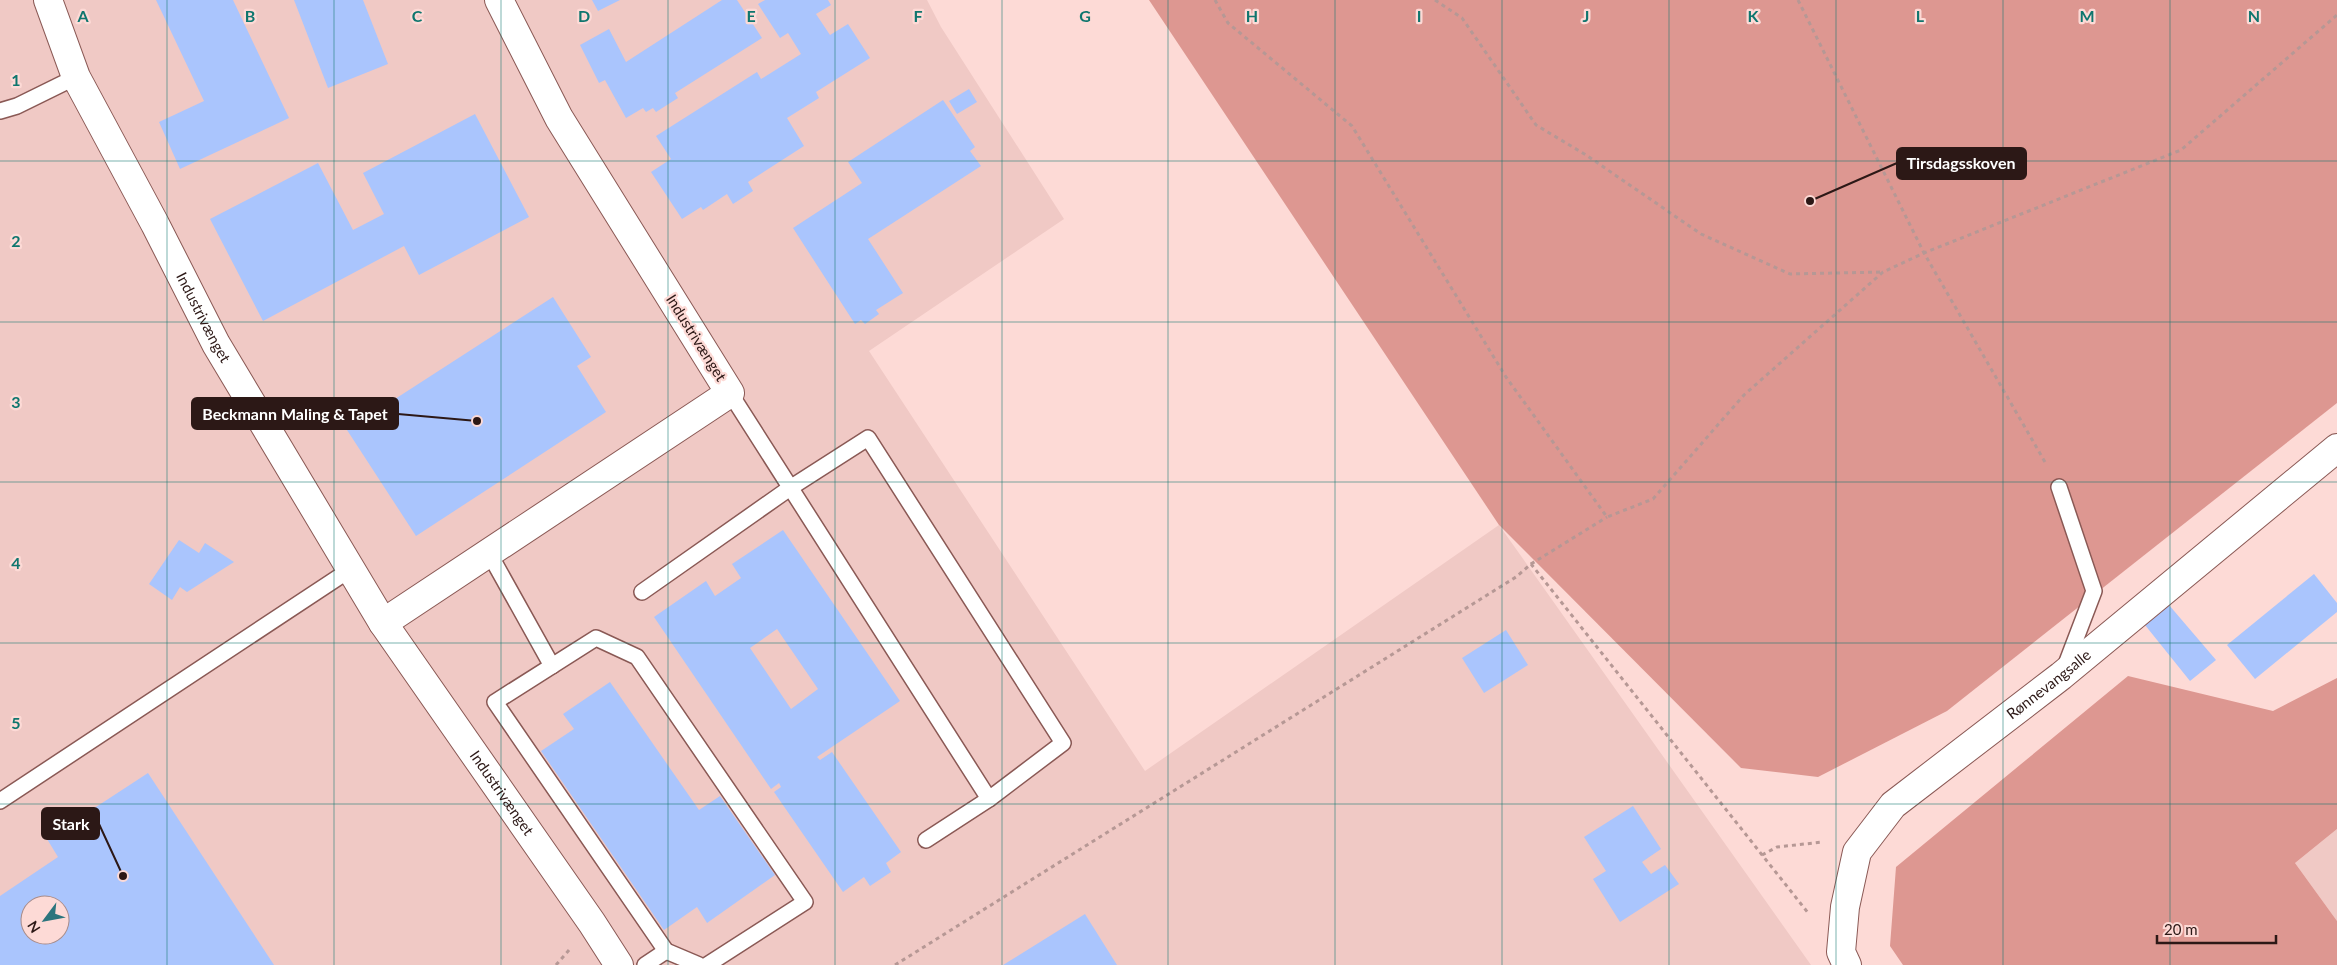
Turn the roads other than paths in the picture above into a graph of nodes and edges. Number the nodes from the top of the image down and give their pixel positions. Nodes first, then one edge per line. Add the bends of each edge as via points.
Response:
1 (48, 0) edge
2 (498, 0) edge
3 (76, 76) junction
4 (0, 111) edge
5 (730, 394) junction
6 (2337, 448) edge
7 (2059, 487) road end
8 (790, 488) junction
9 (489, 553) junction
10 (351, 569) junction
11 (642, 592) dead end
12 (383, 623) junction
13 (552, 666) junction
14 (2061, 676) junction
15 (989, 800) junction
16 (0, 802) edge
17 (926, 840) dead end
18 (666, 951) junction
19 (1844, 959) edge
20 (619, 965) edge
21 (645, 965) edge
22 (699, 965) edge
23 (707, 965) edge

1 - 3 street, Industrivænget
2 - 5 street, Industrivænget via 559,118
3 - 4 lane
3 - 10 street, Industrivænget via 216,344
5 - 8 lane
5 - 9 street, Industrivænget
6 - 14 street, Rønnevangsalle
7 - 14 lane via 2094,591
8 - 11 lane
8 - 15 lane
8 - 15 lane via 868,438 1063,743
9 - 12 street, Industrivænget
9 - 13 lane
10 - 12 street, Industrivænget
10 - 16 lane
12 - 20 street, Industrivænget
13 - 18 lane via 495,702
13 - 23 lane via 596,638 637,657 805,902
14 - 19 street, Rønnevangsalle via 1893,805 1868,837 1857,852 1845,907
15 - 17 lane
18 - 21 lane
18 - 22 lane

